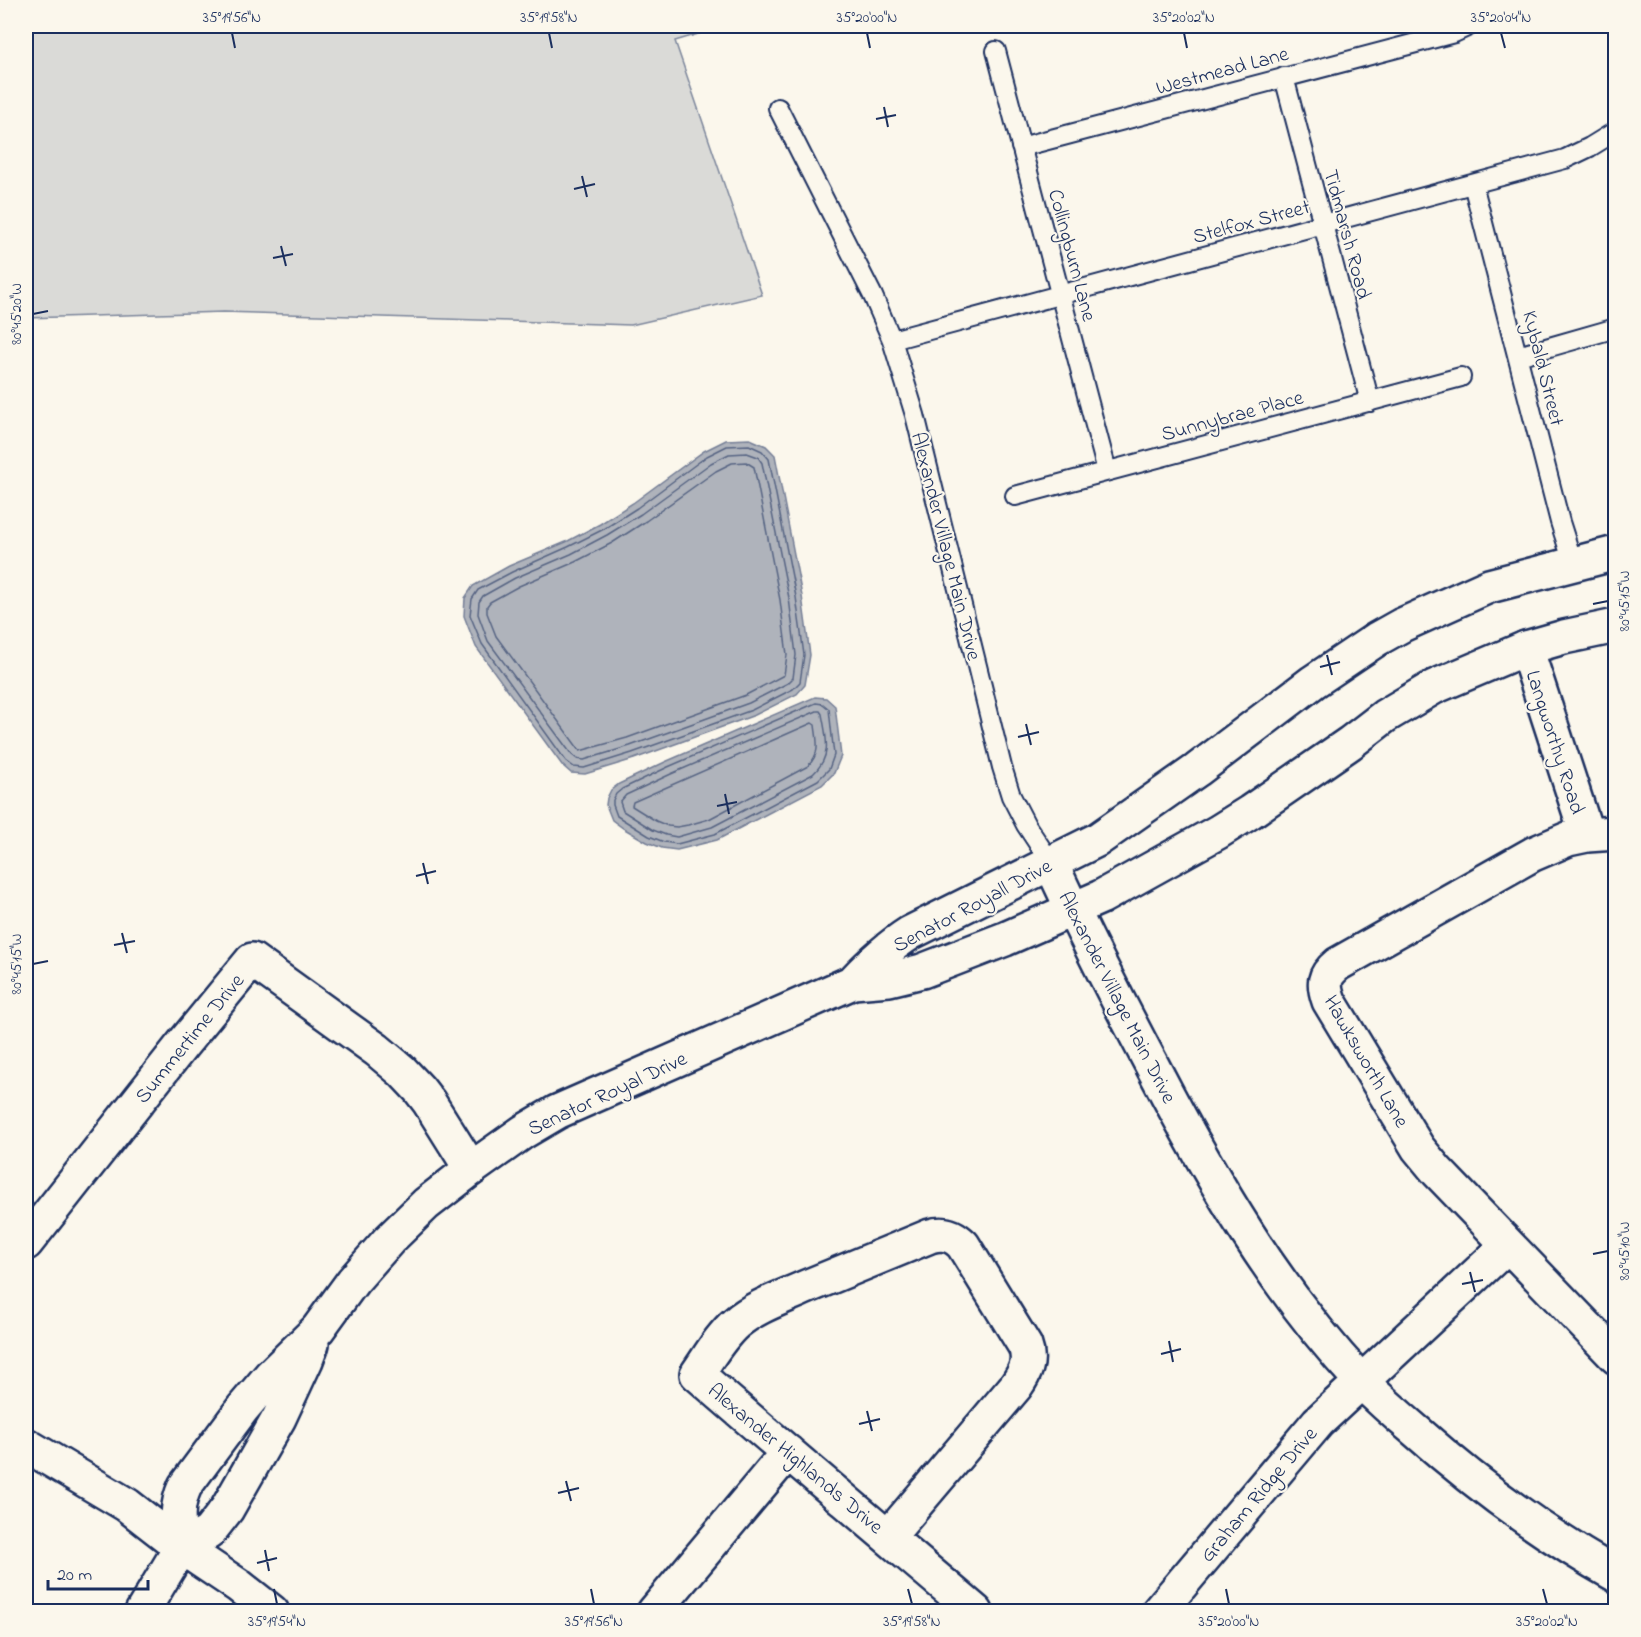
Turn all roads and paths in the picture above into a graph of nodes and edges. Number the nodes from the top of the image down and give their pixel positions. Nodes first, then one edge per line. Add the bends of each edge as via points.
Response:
1 (1469, 26) edge
2 (996, 51) dead end
3 (1284, 77) junction
4 (778, 108) dead end
5 (1616, 131) edge
6 (1021, 147) junction
7 (1473, 183) junction
8 (1323, 225) junction
9 (1060, 295) junction
10 (1616, 328) edge
11 (892, 340) junction
12 (1518, 356) junction
13 (1461, 377) dead end
14 (1370, 402) junction
15 (1107, 471) junction
16 (1015, 496) dead end
17 (1616, 553) edge
18 (1573, 563) junction
19 (1616, 626) edge
20 (1526, 648) junction
21 (1601, 834) edge
22 (1051, 863) junction
23 (1072, 910) junction
24 (854, 982) junction
25 (471, 1169) junction
26 (26, 1243) edge
27 (1508, 1245) junction
28 (318, 1329) junction
29 (1616, 1357) edge
30 (1362, 1382) junction
31 (26, 1445) edge
32 (788, 1452) junction
33 (888, 1537) junction
34 (181, 1546) junction
35 (1616, 1575) edge
36 (142, 1611) edge
37 (272, 1611) edge
38 (654, 1611) edge
39 (976, 1611) edge
40 (1158, 1611) edge

1 - 3 lane, Westmead Lane
2 - 6 lane, Collingburn Lane
3 - 6 lane, Westmead Lane
3 - 8 lane, Tidmarsh Road
4 - 11 lane, Alexander Village Main Drive
5 - 7 lane, Stelfox Street via 1565,159
6 - 9 lane, Collingburn Lane
7 - 8 lane, Stelfox Street
7 - 12 lane, Kybald Street
8 - 9 lane, Stelfox Street
8 - 14 lane, Tidmarsh Road
9 - 11 lane, Stelfox Street
9 - 15 lane, Collingburn Lane
10 - 12 lane
11 - 22 lane, Alexander Village Main Drive via 915,415 1002,767 1021,816
12 - 18 lane, Kybald Street
13 - 14 lane, Sunnybrae Place
14 - 15 lane, Sunnybrae Place
15 - 16 lane, Sunnybrae Place
17 - 18 street, Senator Royall Drive
18 - 22 street, Senator Royall Drive via 1489,586 1377,639 1136,814 1097,840
19 - 20 street, Senator Royall Drive
20 - 21 street, Langworthy Road
20 - 23 street, Senator Royall Drive via 1434,687 1385,716 1226,827
21 - 27 street, Hawksworth Lane via 1568,839 1533,854 1338,964 1325,979 1329,1001 1418,1148
22 - 23 street, Alexander Village Main Drive
22 - 24 street, Senator Royall Drive via 910,933 891,945
23 - 24 street, Senator Royall Drive via 922,971
23 - 30 street, Alexander Village Main Drive via 1226,1201 1313,1325
24 - 25 street, Senator Royal Drive via 557,1112
25 - 26 street, Summertime Drive via 429,1102 402,1071 252,960
25 - 28 street, Senator Royal Drive via 389,1240
27 - 29 street, Hawksworth Lane
27 - 30 street, Graham Ridge Drive
28 - 34 street, Senator Royal Drive via 279,1418 227,1509 208,1532
28 - 34 street, Senator Royal Drive via 271,1375 185,1486 177,1509
30 - 35 street, Alexander Village Main Drive via 1489,1492
30 - 40 street, Graham Ridge Drive via 1318,1422
31 - 34 street via 127,1505
32 - 33 street, Alexander Highlands Drive
32 - 33 street, Alexander Highlands Drive via 697,1374 719,1341 733,1325 761,1307 930,1236 939,1233 956,1238 1025,1346 1029,1360 1016,1386
32 - 38 street
33 - 39 street, Alexander Highlands Drive
34 - 36 street
34 - 37 street

